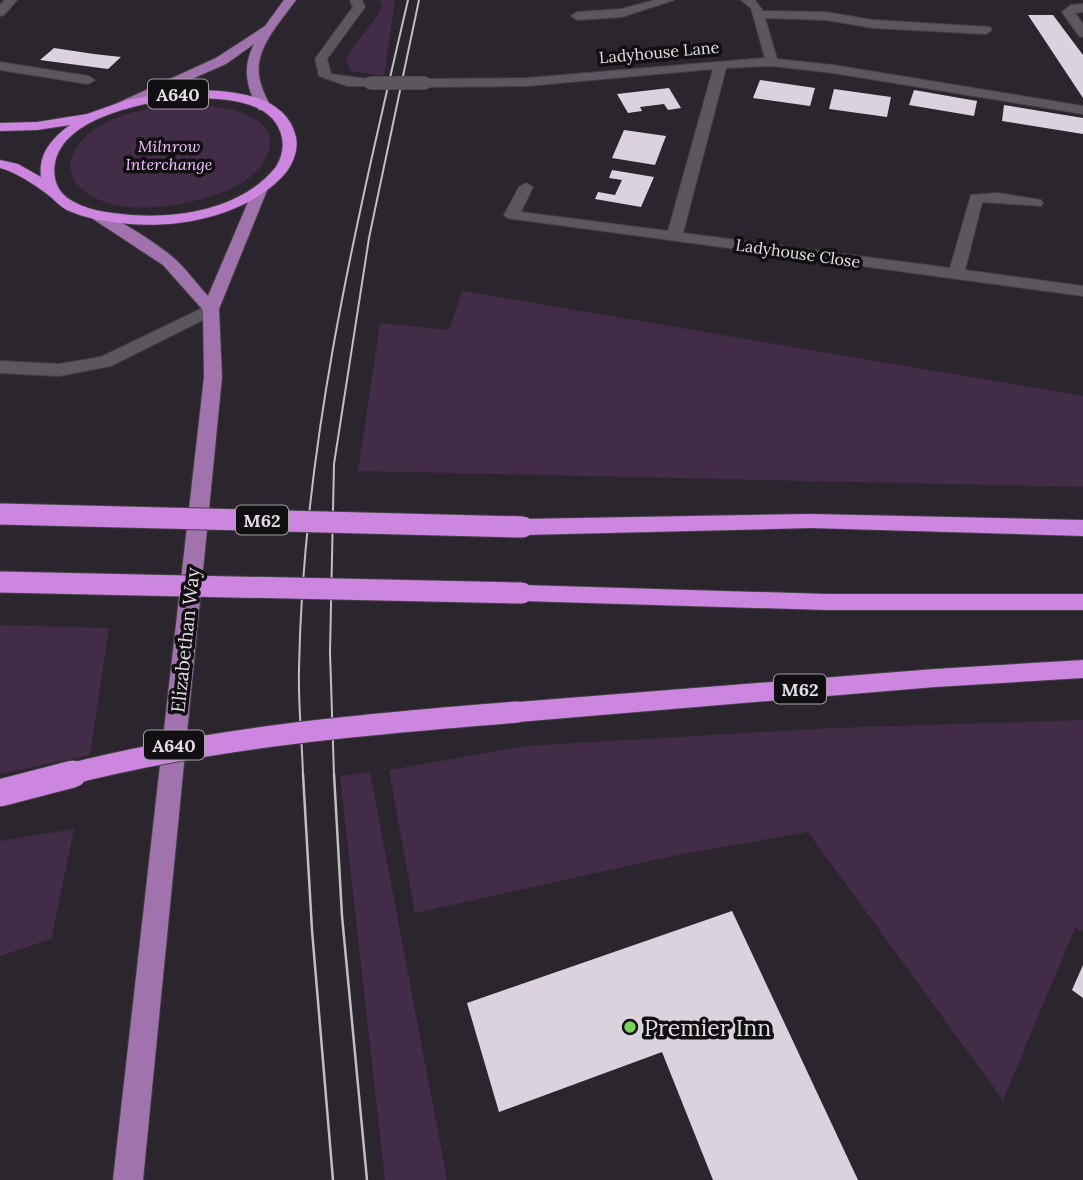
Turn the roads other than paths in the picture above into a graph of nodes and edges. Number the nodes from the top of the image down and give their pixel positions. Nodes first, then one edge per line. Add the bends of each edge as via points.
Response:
1 (11, 0) edge
2 (356, 0) edge
3 (668, 0) edge
4 (747, 0) edge
5 (291, 1) edge
6 (1083, 8) edge
7 (0, 12) edge
8 (758, 15) junction
9 (577, 16) dead end
10 (267, 29) junction
11 (986, 30) dead end
12 (1083, 33) edge
13 (772, 62) junction
14 (721, 64) junction
15 (0, 66) edge
16 (88, 80) dead end
17 (118, 106) junction
18 (264, 107) junction
19 (1083, 110) edge
20 (93, 116) junction
21 (0, 127) edge
22 (0, 164) edge
23 (526, 187) dead end
24 (261, 188) junction
25 (53, 191) junction
26 (1036, 203) dead end
27 (95, 215) junction
28 (675, 235) junction
29 (956, 276) junction
30 (1083, 291) edge
31 (211, 309) junction
32 (0, 368) edge
33 (0, 514) edge
34 (1083, 528) edge
35 (0, 582) edge
36 (1083, 602) edge
37 (1083, 669) edge
38 (0, 793) edge
39 (128, 1180) edge

1 - 7 street
2 - 14 street, Ladyhouse Lane, bridge via 359,7 321,59 325,76 347,82 527,82
3 - 9 street via 622,13
4 - 8 street via 756,6
5 - 10 main road, A640
6 - 12 street via 1068,12
8 - 11 street
8 - 13 street
10 - 17 main road, A640 via 221,61
10 - 18 main road, A640 via 251,75
13 - 14 street, Ladyhouse Lane
13 - 19 street, Ladyhouse Lane
14 - 28 street
15 - 16 street
17 - 18 highway, A640 via 201,94
17 - 20 highway, A640
18 - 24 highway, A640 via 281,120 290,135 290,153 281,171
20 - 21 highway
20 - 25 highway, A640 via 56,144 46,176
22 - 25 highway
23 - 28 street, Ladyhouse Close via 512,215
24 - 27 highway, A640 via 212,211 164,220 127,221
24 - 31 main road, Elizabethan Way / A640
25 - 27 highway, A640 via 70,205
26 - 29 street via 976,198
27 - 31 main road, A640 via 169,262
28 - 29 street, Ladyhouse Close
29 - 30 street, Ladyhouse Close
31 - 32 street via 105,362 59,370
31 - 39 main road, Elizabethan Way / A640 via 214,377
33 - 34 highway, M62, bridge via 523,527 811,521
35 - 36 highway, bridge via 826,602
37 - 38 highway, M62, bridge via 388,722 108,765

